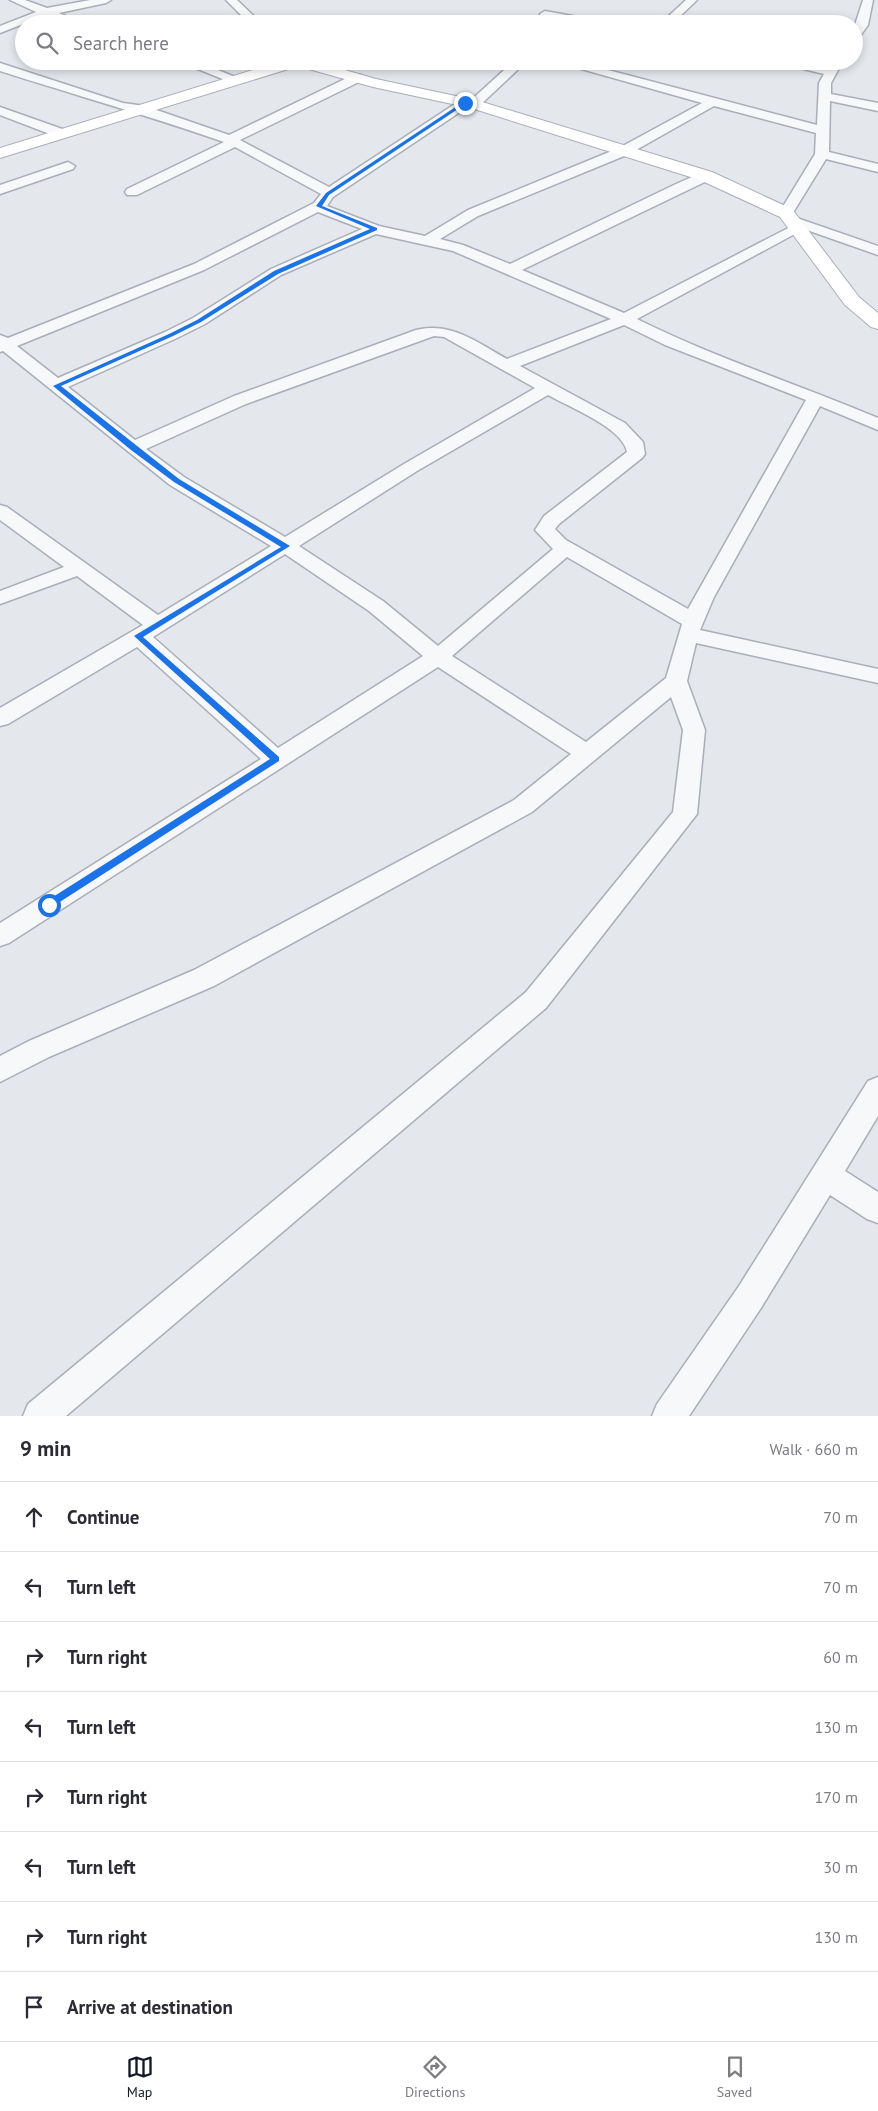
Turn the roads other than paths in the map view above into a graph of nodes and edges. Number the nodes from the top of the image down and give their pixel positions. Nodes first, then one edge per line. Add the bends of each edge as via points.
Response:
1 (15, 0) edge
2 (106, 0) edge
3 (231, 0) edge
4 (552, 0) edge
5 (692, 0) edge
6 (868, 0) edge
7 (45, 12) junction
8 (38, 15) edge
9 (54, 15) edge
10 (247, 15) edge
11 (545, 15) edge
12 (675, 15) edge
13 (863, 21) edge
14 (15, 24) edge
15 (0, 30) edge
16 (0, 67) edge
17 (209, 70) edge
18 (266, 70) edge
19 (329, 70) edge
20 (510, 70) edge
21 (593, 70) edge
22 (831, 70) edge
23 (357, 78) junction
24 (234, 79) junction
25 (824, 96) junction
26 (712, 102) junction
27 (469, 104) junction
28 (878, 108) edge
29 (141, 109) junction
30 (0, 111) edge
31 (824, 131) junction
32 (60, 133) junction
33 (233, 141) junction
34 (624, 151) junction
35 (0, 153) edge
36 (822, 154) junction
37 (68, 166) dead end
38 (878, 168) edge
39 (706, 176) junction
40 (0, 190) edge
41 (132, 192) dead end
42 (323, 200) junction
43 (792, 220) junction
44 (375, 229) junction
45 (429, 240) junction
46 (878, 251) edge
47 (510, 270) junction
48 (625, 319) junction
49 (878, 323) edge
50 (2, 344) edge
51 (506, 365) junction
52 (56, 386) junction
53 (549, 388) junction
54 (816, 398) junction
55 (878, 425) edge
56 (133, 448) junction
57 (0, 511) edge
58 (286, 546) junction
59 (566, 548) junction
60 (77, 569) junction
61 (0, 598) edge
62 (691, 628) junction
63 (147, 631) junction
64 (438, 657) junction
65 (878, 676) edge
66 (676, 681) junction
67 (0, 718) edge
68 (588, 754) junction
69 (276, 759) junction
70 (0, 936) edge
71 (0, 1070) edge
72 (878, 1090) edge
73 (825, 1175) junction
74 (878, 1210) edge
75 (40, 1416) edge
76 (669, 1416) edge

1 - 7 street
2 - 7 street
3 - 10 street
4 - 11 street
5 - 12 street
6 - 13 street
7 - 8 street
7 - 9 street
14 - 15 street
16 - 29 street via 121,106
17 - 24 street
18 - 24 street
19 - 23 street
20 - 27 street
21 - 26 street
22 - 25 street
23 - 27 street
23 - 33 street
24 - 29 street
25 - 28 street
25 - 31 street
26 - 31 street
26 - 34 street
27 - 34 street
27 - 42 street
29 - 32 street
29 - 33 street
30 - 32 street
31 - 36 street
32 - 35 street
33 - 41 street
33 - 42 street via 288,169
34 - 39 street
34 - 45 street via 473,213
36 - 38 street
36 - 43 street
37 - 40 street
39 - 43 street
39 - 47 street
42 - 44 street
42 - 50 street via 191,270
43 - 46 street
43 - 48 street
43 - 49 street via 852,301
44 - 45 street
44 - 52 street via 276,272 199,321
45 - 47 street via 458,248
47 - 48 street
48 - 51 street
48 - 54 street via 671,342
50 - 52 street
51 - 53 street
51 - 56 street via 448,333 422,333 240,400
52 - 56 street
53 - 58 street via 467,432
53 - 59 street via 619,428 634,442 636,454 551,520 545,530
54 - 55 street
54 - 62 street via 704,597
56 - 58 street via 177,481
57 - 60 street
58 - 63 street
58 - 64 street via 376,606
59 - 62 street
59 - 64 street
60 - 61 street
60 - 63 street
62 - 65 street
62 - 66 street
63 - 67 street
63 - 69 street
64 - 68 street
64 - 69 street
66 - 68 street
66 - 75 street via 694,730 684,814 536,1000
68 - 71 street via 523,806 446,848 204,978 40,1049
69 - 70 street
72 - 73 street
73 - 74 street
73 - 76 street via 750,1297

